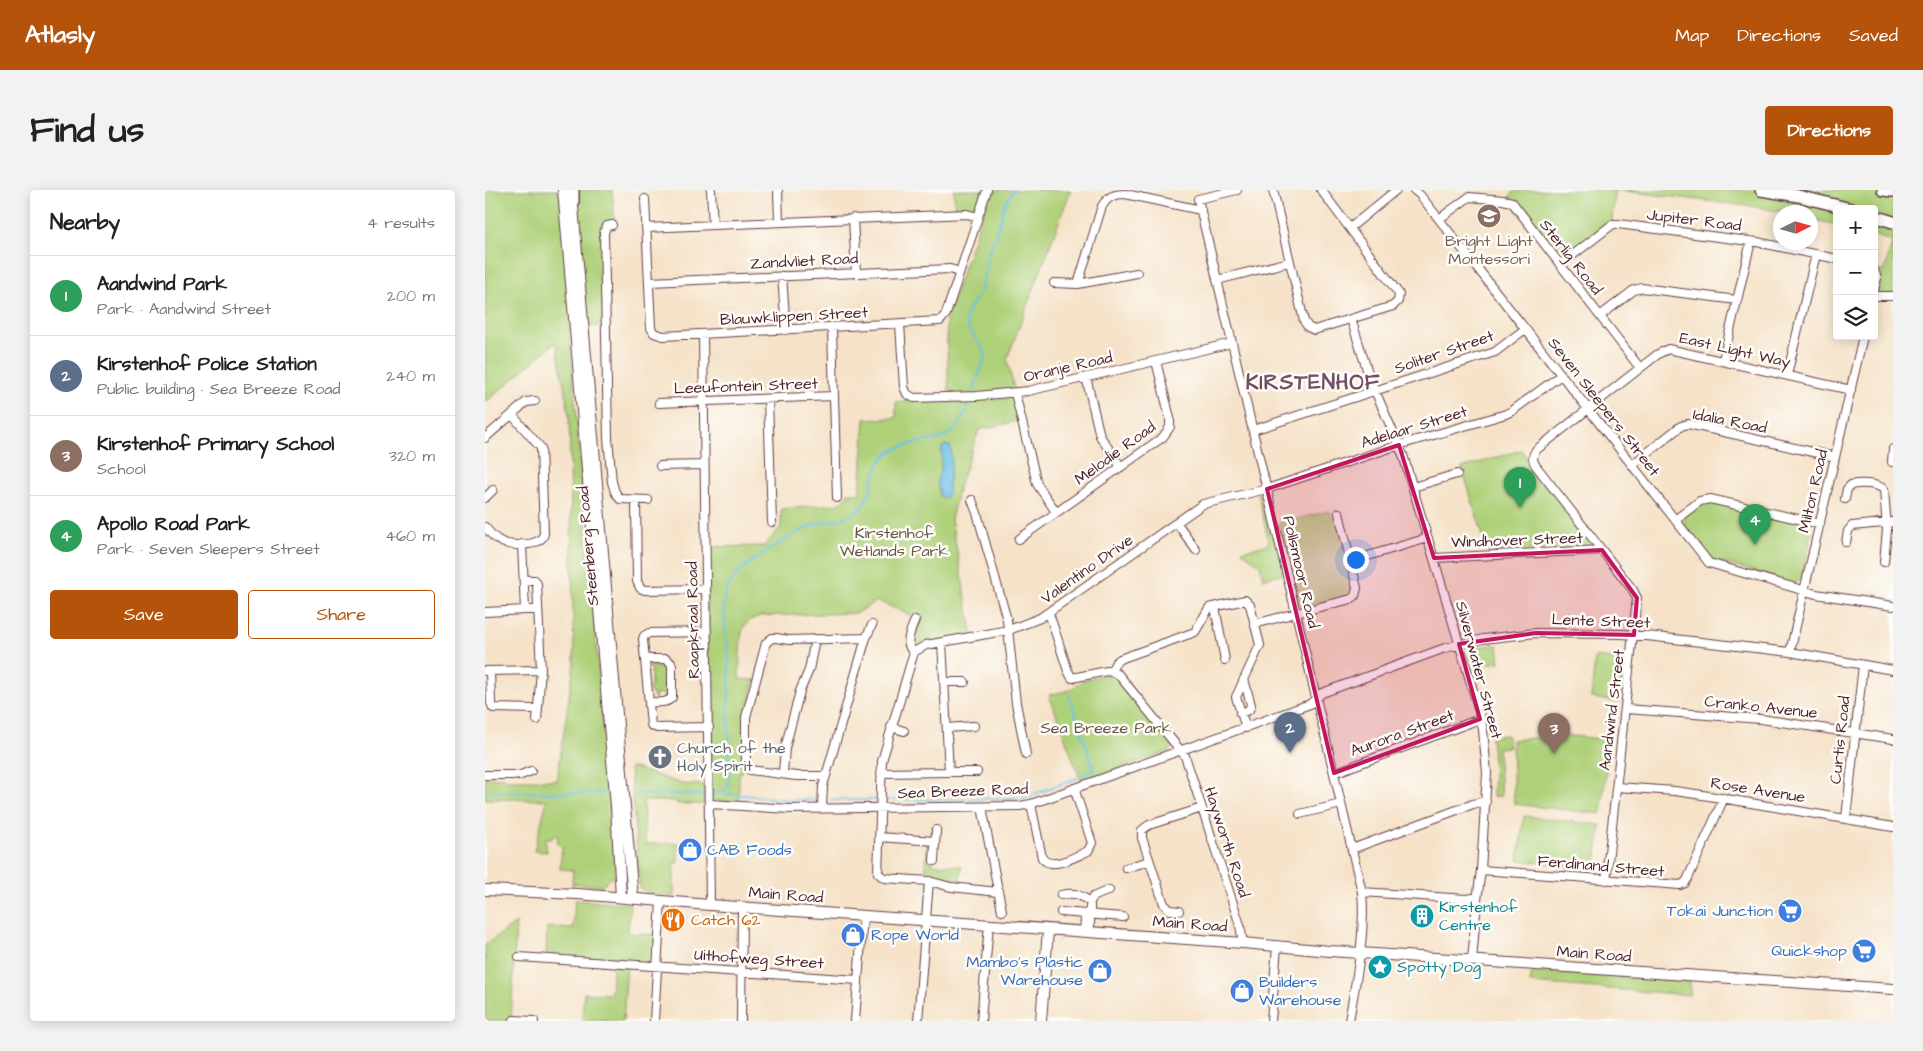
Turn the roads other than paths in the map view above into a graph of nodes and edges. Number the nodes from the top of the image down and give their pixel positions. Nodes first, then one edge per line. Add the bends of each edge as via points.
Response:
1 (563, 190) edge
2 (572, 190) edge
3 (711, 190) edge
4 (778, 190) edge
5 (987, 190) edge
6 (1237, 190) edge
7 (1273, 190) edge
8 (1321, 190) edge
9 (1396, 190) edge
10 (1414, 190) edge
11 (1761, 190) edge
12 (1883, 190) edge
13 (1893, 191) edge
14 (645, 199) dead end
15 (573, 203) joint
16 (1835, 205) edge
17 (1201, 210) junction
18 (978, 217) junction
19 (1878, 217) edge
20 (853, 218) junction
21 (1439, 219) junction
22 (779, 222) junction
23 (1893, 222) edge
24 (612, 225) dead end
25 (713, 225) junction
26 (646, 228) junction
27 (1350, 228) junction
28 (1751, 241) junction
29 (1816, 254) junction
30 (1833, 258) edge
31 (1289, 262) junction
32 (1560, 265) junction
33 (960, 272) junction
34 (856, 273) junction
35 (1137, 273) dead end
36 (782, 276) junction
37 (1217, 280) junction
38 (650, 282) junction
39 (1054, 283) dead end
40 (1078, 284) junction
41 (1878, 296) edge
42 (1893, 296) edge
43 (1737, 300) junction
44 (1600, 316) junction
45 (1351, 319) junction
46 (900, 324) junction
47 (832, 328) junction
48 (1525, 329) junction
49 (785, 330) junction
50 (703, 335) junction
51 (1862, 340) edge
52 (1232, 343) junction
53 (1723, 360) junction
54 (1156, 361) junction
55 (1640, 368) junction
56 (1561, 374) junction
57 (1787, 375) junction
58 (1086, 377) junction
59 (1374, 390) junction
60 (1851, 390) junction
61 (1015, 393) junction
62 (834, 396) junction
63 (768, 398) junction
64 (703, 400) junction
65 (535, 401) dead end
66 (659, 403) dead end
67 (1588, 410) junction
68 (512, 415) junction
69 (1253, 430) junction
70 (485, 438) edge
71 (1399, 445) junction
72 (1893, 449) edge
73 (1835, 457) junction
74 (1533, 458) joint
75 (1892, 462) dead end
76 (704, 465) junction
77 (1632, 465) junction
78 (660, 466) dead end
79 (1121, 467) junction
80 (1457, 474) dead end
81 (1413, 487) junction
82 (1267, 489) junction
83 (493, 490) dead end
84 (485, 498) edge
85 (837, 498) dead end
86 (1845, 498) dead end
87 (636, 500) junction
88 (649, 500) dead end
89 (972, 500) dead end
90 (1056, 512) junction
91 (1339, 513) dead end
92 (1675, 520) junction
93 (772, 522) dead end
94 (1177, 523) junction
95 (1890, 523) edge
96 (1820, 524) junction
97 (486, 530) edge
98 (1428, 538) junction
99 (1019, 539) dead end
100 (1847, 542) dead end
101 (522, 544) junction
102 (1196, 550) dead end
103 (1602, 550) junction
104 (1434, 558) junction
105 (1351, 560) junction
106 (1884, 562) dead end
107 (523, 580) junction
108 (706, 589) junction
109 (1804, 591) junction
110 (1215, 606) junction
111 (1893, 606) edge
112 (525, 610) junction
113 (538, 610) junction
114 (485, 612) edge
115 (1049, 613) junction
116 (1296, 613) junction
117 (915, 620) dead end
118 (871, 624) dead end
119 (1255, 624) junction
120 (1009, 630) junction
121 (707, 632) junction
122 (1634, 635) junction
123 (866, 638) junction
124 (815, 639) junction
125 (942, 642) junction
126 (1459, 644) junction
127 (914, 652) junction
128 (1790, 652) junction
129 (645, 659) junction
130 (1225, 660) dead end
131 (1863, 665) junction
132 (541, 670) junction
133 (1893, 670) edge
134 (487, 671) edge
135 (1111, 671) junction
136 (1244, 679) junction
137 (944, 682) junction
138 (965, 682) dead end
139 (1317, 698) junction
140 (650, 702) junction
141 (537, 709) junction
142 (1626, 709) junction
143 (1241, 713) junction
144 (1480, 718) junction
145 (537, 720) dead end
146 (974, 726) dead end
147 (709, 727) junction
148 (891, 727) junction
149 (947, 728) junction
150 (1246, 728) junction
151 (905, 731) dead end
152 (1855, 733) junction
153 (1893, 739) edge
154 (1181, 751) junction
155 (1026, 754) dead end
156 (531, 771) dead end
157 (949, 772) junction
158 (977, 772) dead end
159 (783, 773) junction
160 (881, 773) junction
161 (1334, 773) junction
162 (485, 775) edge
163 (826, 776) junction
164 (1617, 787) junction
165 (1074, 788) junction
166 (1724, 798) junction
167 (1486, 801) junction
168 (710, 802) junction
169 (1031, 804) junction
170 (1341, 804) junction
171 (982, 807) junction
172 (822, 808) junction
173 (880, 808) junction
174 (1202, 808) junction
175 (1300, 814) dead end
176 (1846, 818) junction
177 (1893, 827) edge
178 (936, 830) dead end
179 (879, 837) junction
180 (935, 841) junction
181 (1352, 849) junction
182 (934, 861) dead end
183 (1149, 861) junction
184 (1126, 868) dead end
185 (1481, 870) junction
186 (1607, 880) junction
187 (929, 881) junction
188 (485, 890) edge
189 (1109, 890) dead end
190 (998, 892) junction
191 (1362, 892) junction
192 (1061, 895) dead end
193 (1477, 896) junction
194 (621, 897) junction
195 (633, 899) junction
196 (661, 901) junction
197 (1090, 902) junction
198 (710, 905) junction
199 (742, 907) junction
200 (1001, 911) dead end
201 (1179, 911) dead end
202 (1061, 912) dead end
203 (1088, 915) junction
204 (863, 916) junction
205 (1123, 917) dead end
206 (926, 920) junction
207 (989, 924) junction
208 (1048, 930) junction
209 (1087, 932) junction
210 (1243, 943) junction
211 (1277, 946) junction
212 (1360, 953) junction
213 (519, 957) dead end
214 (1472, 960) junction
215 (658, 966) junction
216 (742, 972) junction
217 (1746, 979) junction
218 (858, 980) junction
219 (1893, 983) edge
220 (1893, 989) edge
221 (514, 1020) dead end
222 (534, 1021) edge
223 (654, 1021) edge
224 (741, 1021) edge
225 (855, 1021) edge
226 (918, 1021) edge
227 (981, 1021) edge
228 (1041, 1021) edge
229 (1271, 1021) edge
230 (1349, 1021) edge

1 - 194 main road, Steenberg Road
2 - 15 highway
3 - 25 street
4 - 22 street
5 - 18 street
6 - 17 street, Pollsmoor Road via 1198,199
7 - 31 street
8 - 27 street
9 - 27 street
10 - 21 street, Seven Sleepers Street
11 - 16 highway
12 - 13 highway
14 - 26 street
15 - 195 main road, Steenberg Road
17 - 37 street, Pollsmoor Road
17 - 40 street via 1125,194 1112,195 1102,206
18 - 20 street via 967,214
18 - 33 street
19 - 23 highway
20 - 22 street
20 - 34 street
21 - 32 street, Sterlig Road via 1469,197 1509,200
21 - 48 street, Seven Sleepers Street
22 - 25 street
24 - 87 street via 607,226 604,232 608,438 615,492 620,499
25 - 26 street
26 - 38 street
27 - 45 street via 1399,294 1393,306
28 - 29 street, Jupiter Road
28 - 32 street, Jupiter Road via 1615,224
28 - 43 street
29 - 30 street, Jupiter Road
29 - 57 street
31 - 37 street
31 - 45 street via 1303,321 1308,327 1317,330
32 - 44 street, Sterlig Road
33 - 34 street, Zandvliet Road via 950,269
33 - 46 street, Blauwklippen Street via 942,319
34 - 36 street, Zandvliet Road
35 - 40 street
36 - 38 street, Zandvliet Road
36 - 49 street
37 - 52 street, Pollsmoor Road
38 - 50 street, Blauwklippen Street via 651,328 654,333 663,336
39 - 40 street
41 - 42 street
43 - 44 street via 1642,288 1634,290
43 - 53 street
44 - 55 street, Sterlig Road
45 - 59 street, Silverwater Street
46 - 47 street, Blauwklippen Street
46 - 61 street, Oranje Road via 907,394 914,398
47 - 49 street, Blauwklippen Street
47 - 62 street
48 - 56 street, Seven Sleepers Street
48 - 59 street, Soliter Street via 1495,352
49 - 50 street, Blauwklippen Street
50 - 64 street, Raapkraal Road
51 - 60 street, Milton Road
52 - 54 street, Oranje Road
52 - 69 street, Pollsmoor Road
53 - 55 street, East Light Way via 1669,349
53 - 57 street, East Light Way
54 - 58 street, Oranje Road
54 - 79 street, Melodie Road via 1170,427 1163,437
55 - 67 street, East Light Way
56 - 67 street, Seven Sleepers Street
56 - 71 street, Adelaar Street via 1512,412
57 - 60 street, East Light Way
58 - 61 street, Oranje Road
58 - 79 street via 1100,436
59 - 69 street, Soliter Street
59 - 71 street, Silverwater Street
60 - 73 street, Milton Road
61 - 90 street via 1037,484
62 - 63 street, Leeufontein Street
62 - 85 street
63 - 64 street, Leeufontein Street
63 - 93 street
64 - 66 street, Leeufontein Street
64 - 76 street, Raapkraal Road
65 - 68 street via 526,402
67 - 74 street, East Light Way via 1536,450
67 - 77 street, Seven Sleepers Street
68 - 70 street
68 - 101 street via 537,443 542,454 543,534 537,542
69 - 82 street, Pollsmoor Road
71 - 81 street, Silverwater Street
71 - 82 street, Adelaar Street
72 - 75 street
73 - 77 street, Idalia Road via 1688,424 1681,426
73 - 96 street, Milton Road
74 - 103 street, Aandwind Street
76 - 78 street
76 - 108 street, Raapkraal Road
77 - 92 street, Seven Sleepers Street
79 - 90 street, Melodie Road
80 - 81 street
81 - 98 street, Silverwater Street
82 - 94 street, Valentino Drive via 1203,504
82 - 116 street, Pollsmoor Road
83 - 84 street
86 - 95 street via 1851,485 1881,487 1885,492
87 - 88 street
87 - 108 street via 637,581 640,588
89 - 120 street
90 - 99 street, Melodie Road
91 - 105 street
92 - 96 street via 1703,500 1710,499
92 - 109 street, Seven Sleepers Street via 1715,566
94 - 102 street
94 - 115 street, Valentino Drive
95 - 100 street via 1852,526 1847,530
95 - 106 street
96 - 109 street, Milton Road
97 - 101 street via 505,543
98 - 104 street, Silverwater Street
98 - 105 street
101 - 107 street
103 - 104 street, Windhover Street
103 - 122 street, Aandwind Street via 1637,598
104 - 126 street, Silverwater Street
105 - 116 street via 1357,588 1355,596
107 - 112 street
107 - 113 street via 536,581
108 - 121 street, Raapkraal Road
109 - 111 street, Seven Sleepers Street
109 - 128 street, Milton Road
110 - 119 street via 1245,600 1250,605
110 - 130 street
110 - 135 street via 1207,610 1195,632 1121,659
112 - 113 street
112 - 114 street
113 - 132 street
115 - 120 street, Valentino Drive
115 - 135 street via 1072,678
116 - 119 street
116 - 139 street, Pollsmoor Road
117 - 127 street via 908,642
118 - 123 street
119 - 136 street via 1259,647
120 - 125 street, Valentino Drive
120 - 155 street via 1015,696
121 - 129 street via 646,634 643,639
121 - 147 street, Raapkraal Road
122 - 126 street, Lente Street via 1536,633
122 - 128 street, Lente Street
122 - 142 street, Aandwind Street
123 - 124 street
123 - 163 street
124 - 159 street via 785,748
124 - 159 street via 772,638 765,642 745,717 747,768
125 - 127 street, Valentino Drive via 926,645
125 - 137 street
126 - 139 street, Lente Street via 1322,693
126 - 144 street, Silverwater Street
127 - 148 street
128 - 131 street, Lente Street
129 - 140 street
129 - 140 street via 665,659 672,666 672,697 665,702
131 - 133 street, Lente Street
131 - 152 street, Curtis Road
132 - 134 street
132 - 141 street
134 - 141 street via 493,708
135 - 154 street, Hayworth Road via 1121,677
136 - 143 street via 1237,697
136 - 143 street via 1251,706
137 - 138 street
137 - 149 street
139 - 150 street, Sea Breeze Road via 1310,704
139 - 161 street, Pollsmoor Road
140 - 147 street via 650,722 654,728
141 - 145 street
142 - 152 street, Cranko Avenue via 1761,718
142 - 164 street, Aandwind Street
143 - 150 street
144 - 161 street, Aurora Street
144 - 167 street, Silverwater Street via 1487,758
146 - 149 street
147 - 168 street, Raapkraal Road
148 - 151 street
148 - 160 street
149 - 157 street
150 - 154 street, Sea Breeze Road
152 - 153 street, Cranko Avenue
152 - 176 street, Curtis Road
154 - 165 street, Sea Breeze Road
154 - 174 street, Hayworth Road
156 - 162 street via 521,775
157 - 158 street
157 - 160 street
159 - 163 street
160 - 173 street
161 - 170 street, Pollsmoor Road
163 - 172 street
164 - 166 street, Rose Avenue
164 - 186 street, Aandwind Street
165 - 169 street, Sea Breeze Road
165 - 169 street via 1092,843 1088,852 1047,864
166 - 176 street, Rose Avenue
166 - 186 street, Ferdinand Street via 1685,883 1675,886
167 - 181 street
167 - 185 street, Silverwater Street
168 - 172 street, Sea Breeze Road via 790,809
168 - 198 street, Raapkraal Road
169 - 171 street, Sea Breeze Road
170 - 175 street
170 - 181 street, Pollsmoor Road
171 - 173 street, Sea Breeze Road
171 - 190 street
172 - 173 street, Sea Breeze Road
173 - 179 street
174 - 183 street via 1145,827 1142,838
174 - 210 street, Hayworth Road
176 - 177 street, Rose Avenue
178 - 180 street
179 - 180 street
179 - 187 street via 877,870 881,877
180 - 182 street
181 - 191 street, Pollsmoor Road
183 - 184 street
183 - 201 street via 1164,904 1170,910
185 - 186 street, Ferdinand Street
185 - 193 street, Silverwater Street
187 - 190 street via 951,888
187 - 206 street
188 - 194 main road, Main Road
189 - 197 street via 1093,897
190 - 200 street
191 - 193 street
191 - 212 street, Pollsmoor Road via 1364,914
192 - 197 street via 1079,894
193 - 214 street, Silverwater Street
194 - 195 main road, Main Road
195 - 196 main road, Main Road
196 - 198 main road, Main Road
196 - 215 street
197 - 203 street
198 - 199 main road, Main Road
199 - 204 main road, Main Road
199 - 216 street
202 - 203 street
203 - 205 street
203 - 209 street via 1085,918
204 - 206 main road, Main Road
204 - 218 street
206 - 207 main road, Main Road
206 - 226 street
207 - 208 main road, Main Road
207 - 227 street
208 - 209 main road, Main Road
208 - 228 main road
209 - 210 main road, Main Road
210 - 211 main road, Main Road
211 - 212 main road, Main Road
211 - 229 street
212 - 214 main road, Main Road
212 - 230 street, Pollsmoor Road
213 - 215 street, Uithofweg Street
214 - 217 main road, Main Road
215 - 216 street, Uithofweg Street
215 - 223 street
216 - 218 street, Uithofweg Street
216 - 224 street
217 - 219 main road via 1759,976
217 - 220 main road, Main Road
218 - 225 street
221 - 222 street

